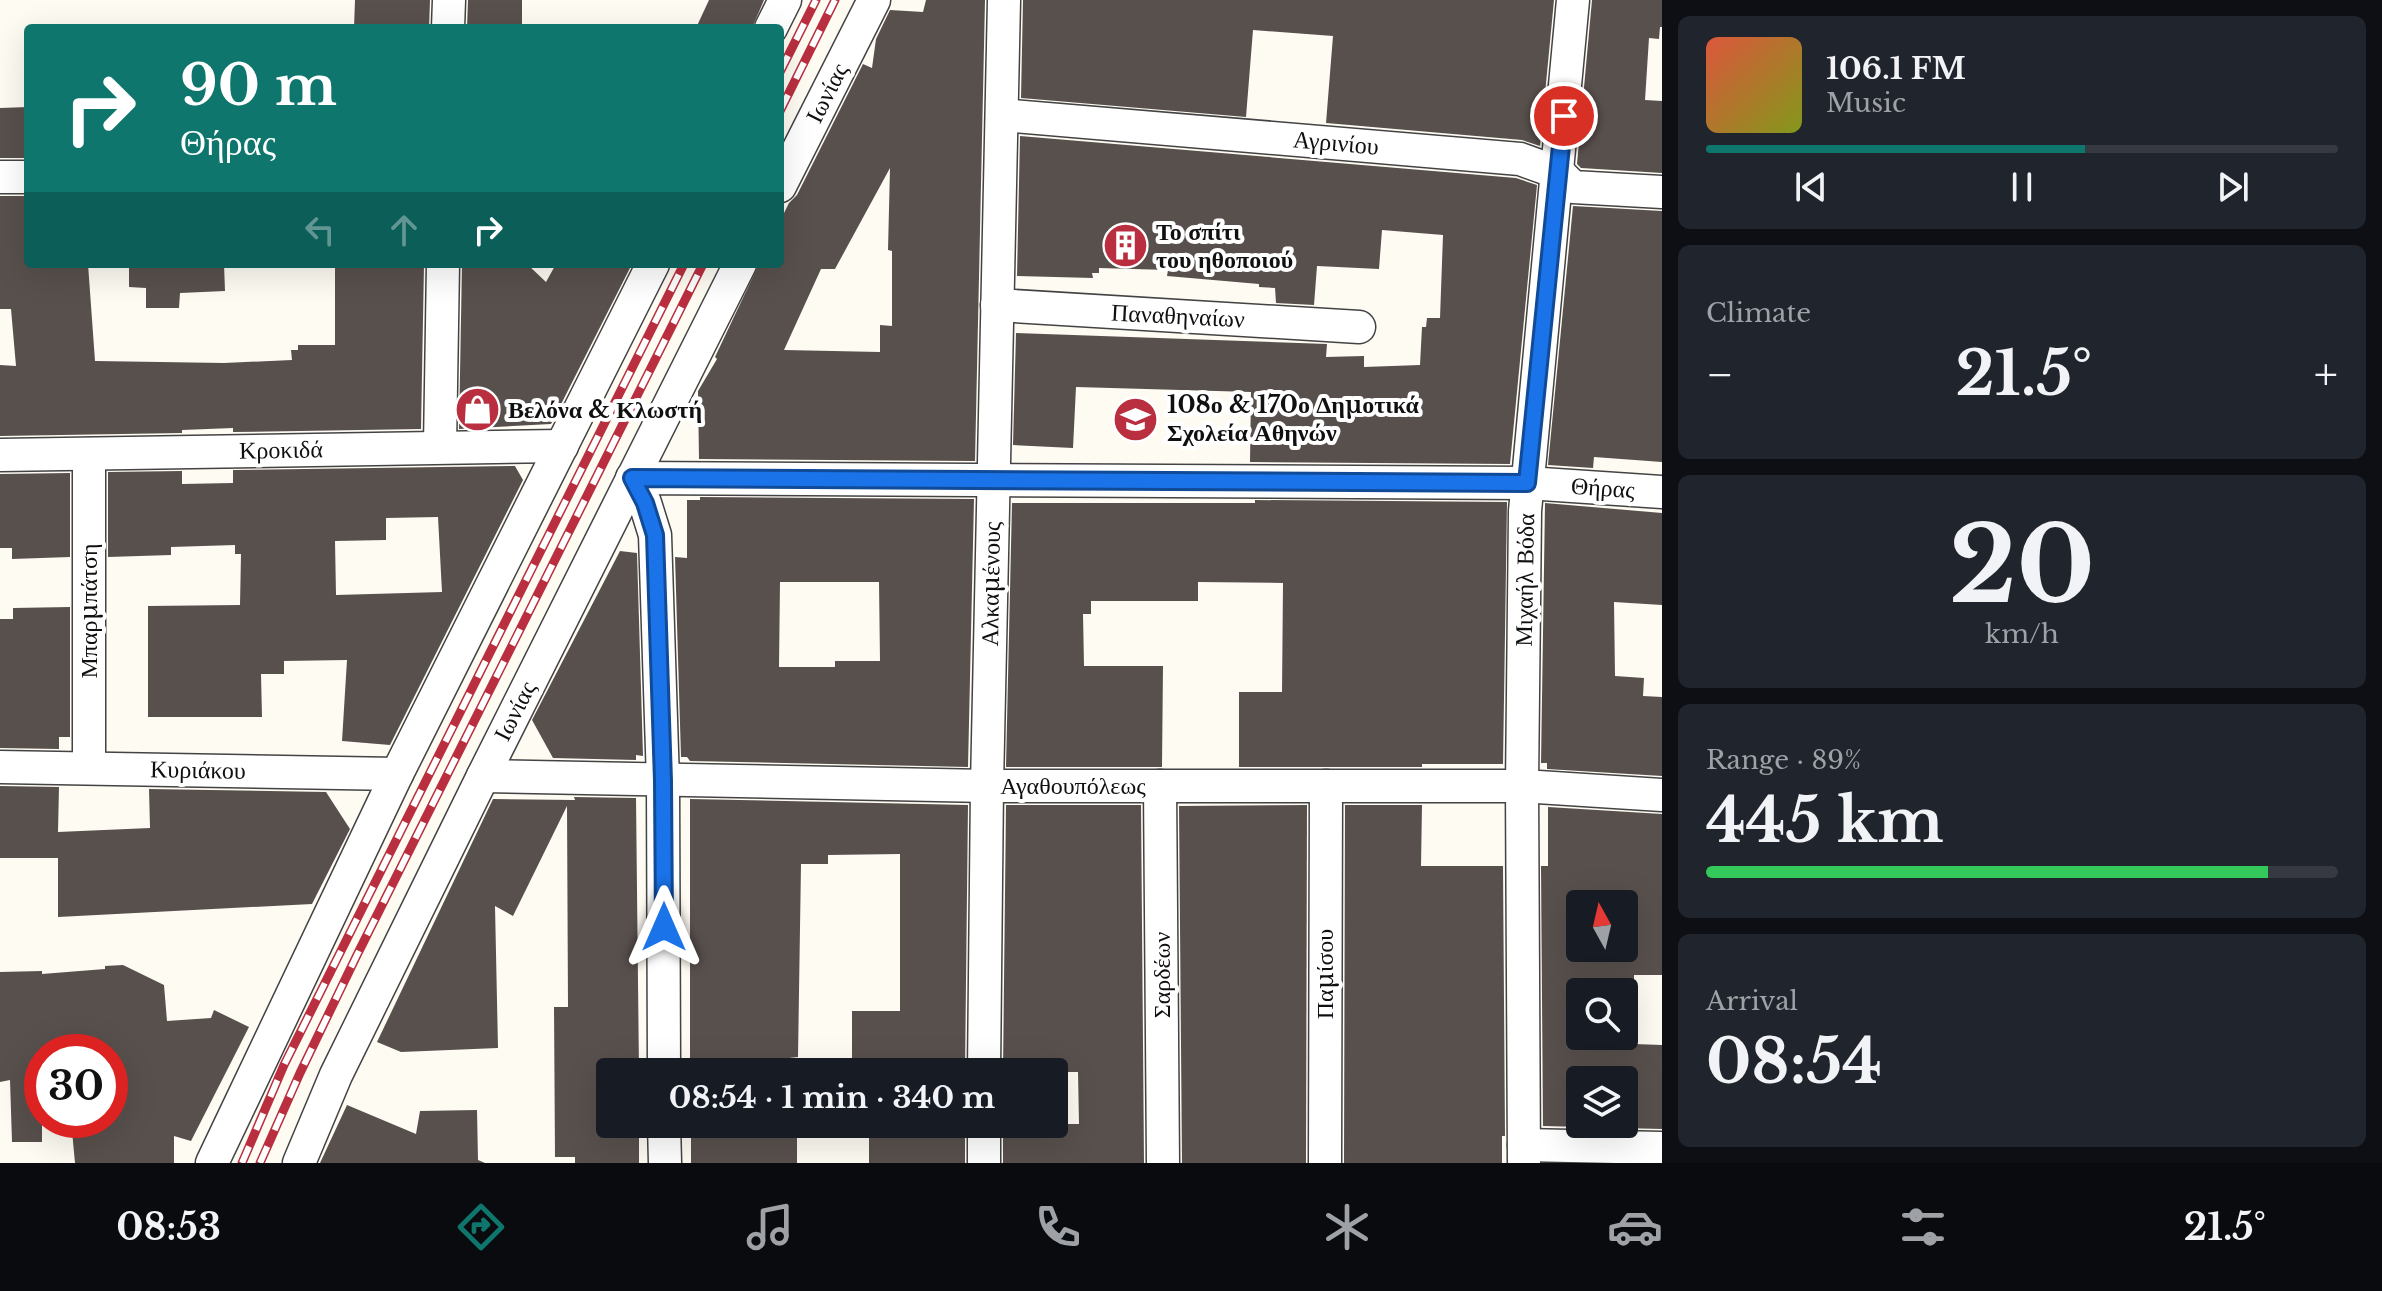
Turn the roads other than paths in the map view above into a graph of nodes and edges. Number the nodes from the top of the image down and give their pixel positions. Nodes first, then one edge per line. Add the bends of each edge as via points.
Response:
1 (449, 0) edge
2 (785, 0) edge
3 (874, 0) edge
4 (1004, 0) edge
5 (1573, 0) edge
6 (448, 24) edge
7 (773, 24) edge
8 (1002, 115) junction
9 (1559, 173) junction
10 (0, 177) edge
11 (24, 177) edge
12 (784, 178) edge
13 (1662, 192) edge
14 (443, 268) edge
15 (651, 268) edge
16 (738, 268) edge
17 (997, 305) junction
18 (1359, 327) dead end
19 (440, 446) junction
20 (562, 446) junction
21 (89, 454) junction
22 (0, 455) edge
23 (632, 478) junction
24 (993, 479) junction
25 (1527, 483) junction
26 (1662, 492) edge
27 (0, 767) edge
28 (89, 768) junction
29 (397, 774) junction
30 (483, 776) junction
31 (663, 781) junction
32 (987, 786) junction
33 (1160, 786) junction
34 (1326, 786) junction
35 (1522, 786) junction
36 (1662, 795) edge
37 (664, 1058) edge
38 (984, 1058) edge
39 (664, 1138) edge
40 (984, 1138) edge
41 (1662, 1148) edge
42 (1524, 1154) edge
43 (212, 1163) edge
44 (299, 1163) edge
45 (665, 1163) edge
46 (984, 1163) edge
47 (1163, 1163) edge
48 (1325, 1163) edge

1 - 6 street
2 - 7 street
3 - 12 street, Ιωνίας
4 - 8 street, Αλκαμένους
5 - 9 street, Μιχαήλ Βόδα
8 - 9 street, Αγρινίου via 1520,159
8 - 17 street, Αλκαμένους
9 - 13 street, Αγρινίου via 1573,187
9 - 25 street, Μιχαήλ Βόδα
10 - 11 street
14 - 19 street
15 - 20 street
16 - 23 street, Ιωνίας
17 - 18 street, Παναθηναίων
17 - 24 street, Αλκαμένους
19 - 20 street, Κροκιδά
19 - 21 street, Κροκιδά
20 - 29 street
21 - 22 street, Κροκιδά
21 - 28 street, Μπαρμπάτση
23 - 24 street, Θήρας
23 - 30 street, Ιωνίας
23 - 31 street via 655,535
24 - 25 street, Θήρας
24 - 32 street, Αλκαμένους
25 - 26 street, Θήρας
25 - 35 street, Μιχαήλ Βόδα
27 - 28 street, Κυριάκου
28 - 29 street, Κυριάκου
29 - 43 street
30 - 31 street, Αγαθουπόλεως
30 - 44 street, Ιωνίας via 336,1075
31 - 32 street, Αγαθουπόλεως
31 - 37 street
32 - 33 street, Αγαθουπόλεως
32 - 38 street, Αλκαμένους
33 - 34 street, Αγαθουπόλεως
33 - 47 street, Σαρδέων
34 - 35 street, Αγαθουπόλεως
34 - 48 street, Παμίσου
35 - 36 street, Αγαθουπόλεως
35 - 42 street, Μιχαήλ Βόδα
39 - 45 street
40 - 46 street
41 - 42 street

